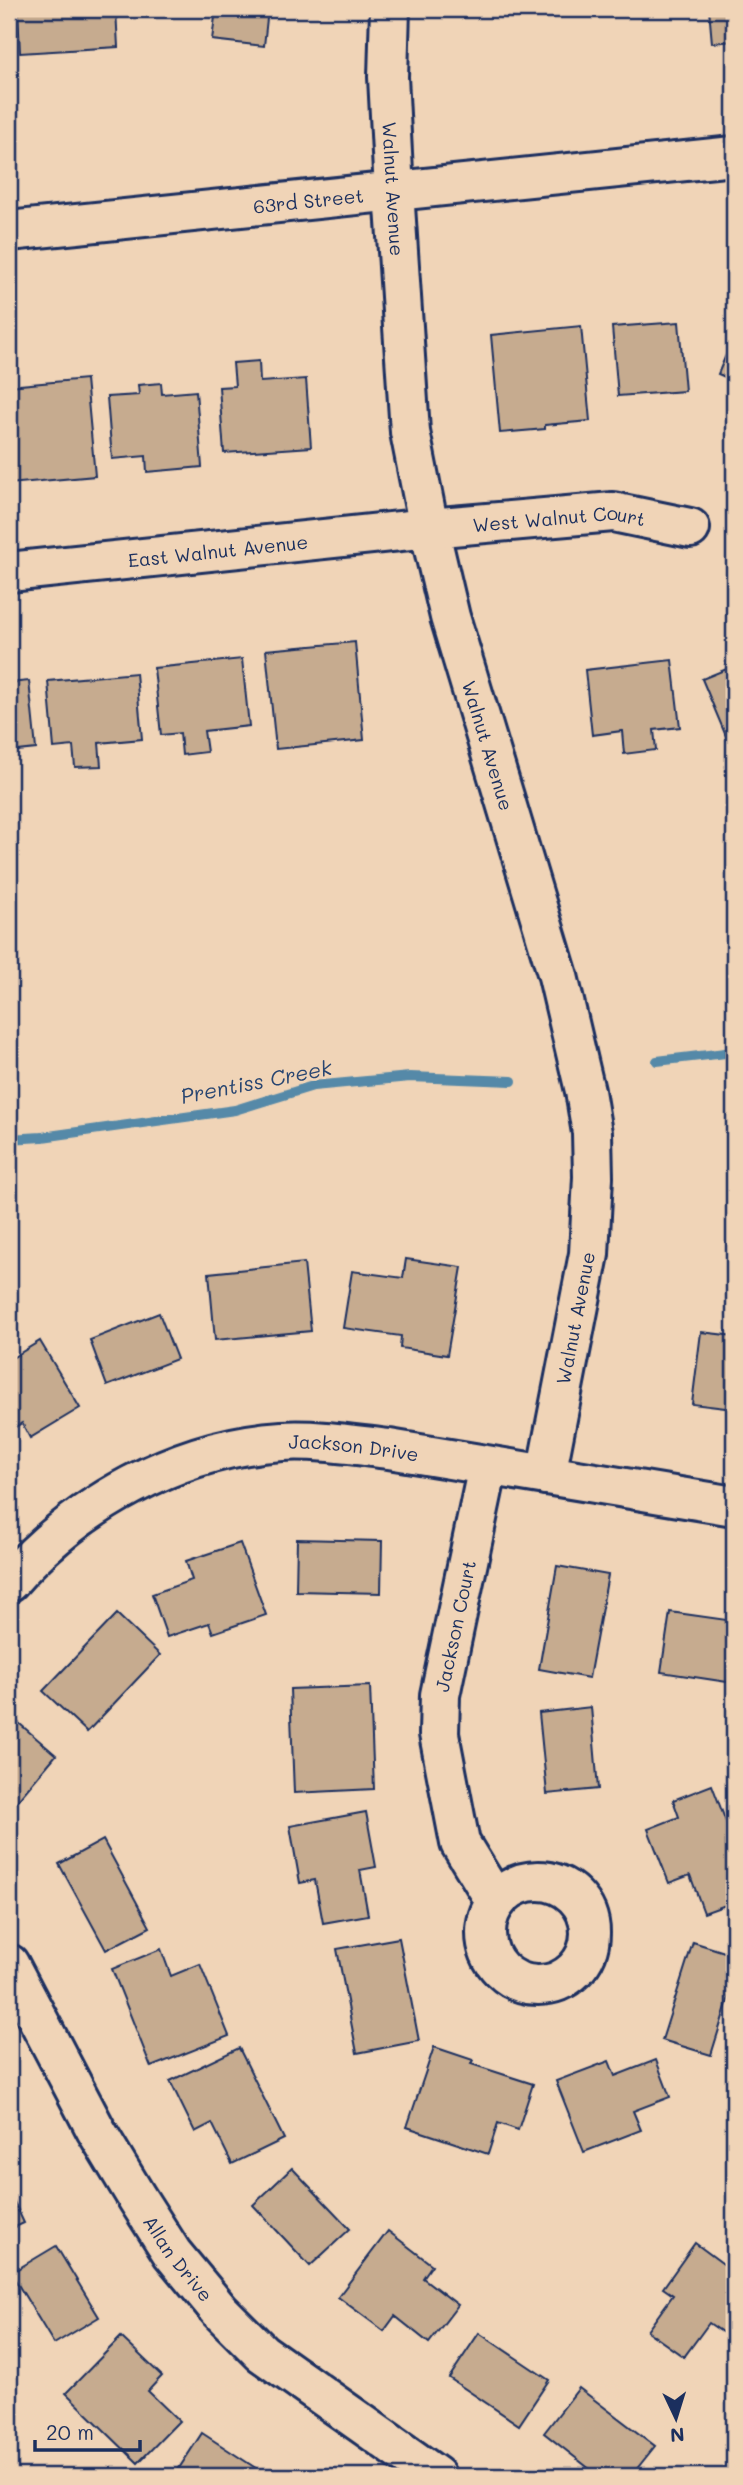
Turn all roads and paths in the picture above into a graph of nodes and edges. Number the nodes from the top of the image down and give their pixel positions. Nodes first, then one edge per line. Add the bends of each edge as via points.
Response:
1 (390, 9) edge
2 (734, 156) edge
3 (394, 191) junction
4 (9, 231) edge
5 (429, 528) junction
6 (690, 528) dead end
7 (9, 572) edge
8 (488, 1466) junction
9 (547, 1475) junction
10 (734, 1506) edge
11 (9, 1582) edge
12 (496, 1902) dead end
13 (9, 1964) edge
14 (436, 2476) edge

1 - 3 street, Walnut Avenue
2 - 3 street, 63rd Street
3 - 4 street, 63rd Street
3 - 5 street, Walnut Avenue via 410,432
5 - 6 street, West Walnut Court via 613,512
5 - 7 street, East Walnut Avenue
5 - 9 street, Walnut Avenue via 450,617 558,976 592,1133 589,1254
8 - 9 street, Jackson Drive
8 - 11 street, Jackson Drive via 338,1443 283,1441 224,1449 173,1465 113,1496 62,1531
8 - 12 street, Jackson Court via 440,1695 439,1734 460,1843
9 - 10 street, Jackson Drive
13 - 14 street, Allan Drive via 137,2198 173,2253 220,2311 262,2353

